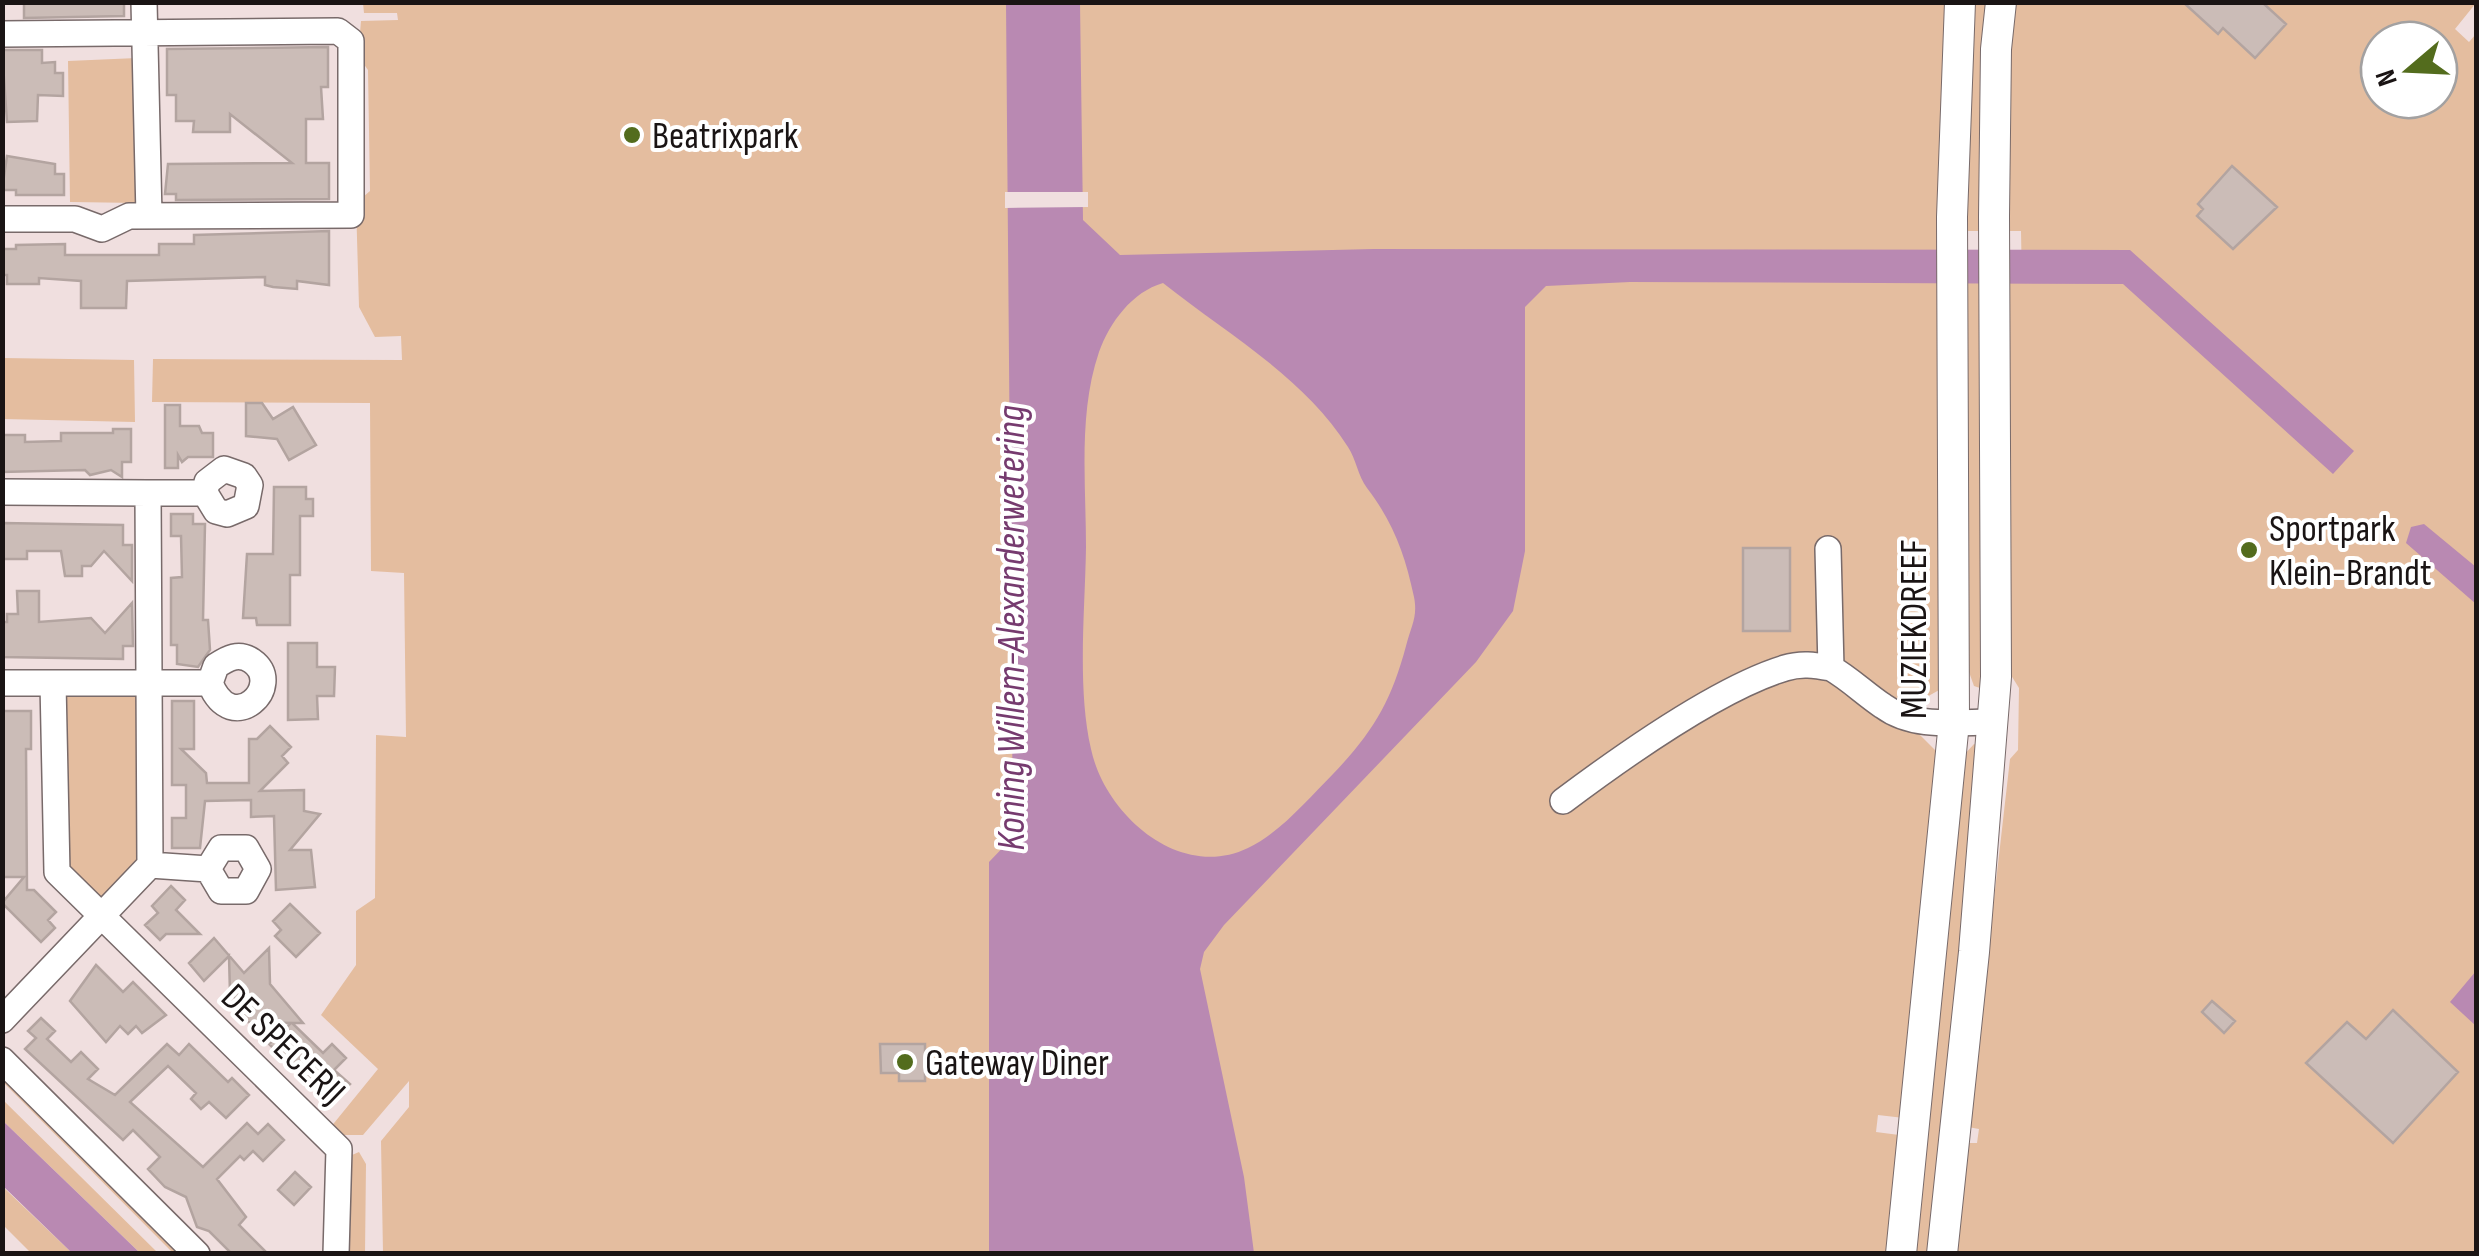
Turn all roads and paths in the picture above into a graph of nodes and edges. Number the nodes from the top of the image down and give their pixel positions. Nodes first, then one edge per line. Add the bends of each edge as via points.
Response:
1 (144, 2) edge
2 (1960, 2) edge
3 (2001, 2) edge
4 (144, 32) junction
5 (2, 34) edge
6 (149, 216) junction
7 (2, 219) edge
8 (2, 492) edge
9 (148, 493) junction
10 (205, 493) dead end
11 (1828, 549) dead end
12 (1831, 668) junction
13 (53, 683) junction
14 (148, 683) junction
15 (210, 683) dead end
16 (2, 684) edge
17 (1954, 722) junction
18 (1994, 722) junction
19 (1564, 802) dead end
20 (150, 865) junction
21 (208, 869) dead end
22 (102, 919) junction
23 (2, 1020) edge
24 (2, 1060) edge
25 (196, 1254) edge
26 (336, 1254) edge
27 (1901, 1254) edge
28 (1942, 1254) edge

1 - 4 street
2 - 17 main road, MUZIEKDREEF via 1951,296
3 - 18 main road
4 - 5 street
4 - 6 street
4 - 6 street via 338,31 351,42 351,216
6 - 7 street via 129,216 102,229 75,219
8 - 9 street
9 - 10 street
9 - 14 street
11 - 12 street
12 - 17 street via 1897,714 1917,722
12 - 19 street via 1806,663 1753,681 1614,764
13 - 14 street
13 - 16 street
13 - 22 street, DE SPECERIJ via 57,872
14 - 15 street
14 - 20 street
17 - 18 street
17 - 27 main road, MUZIEKDREEF
18 - 28 main road
20 - 21 street
20 - 22 street
22 - 23 street
22 - 26 street, DE SPECERIJ via 339,1149
24 - 25 street

